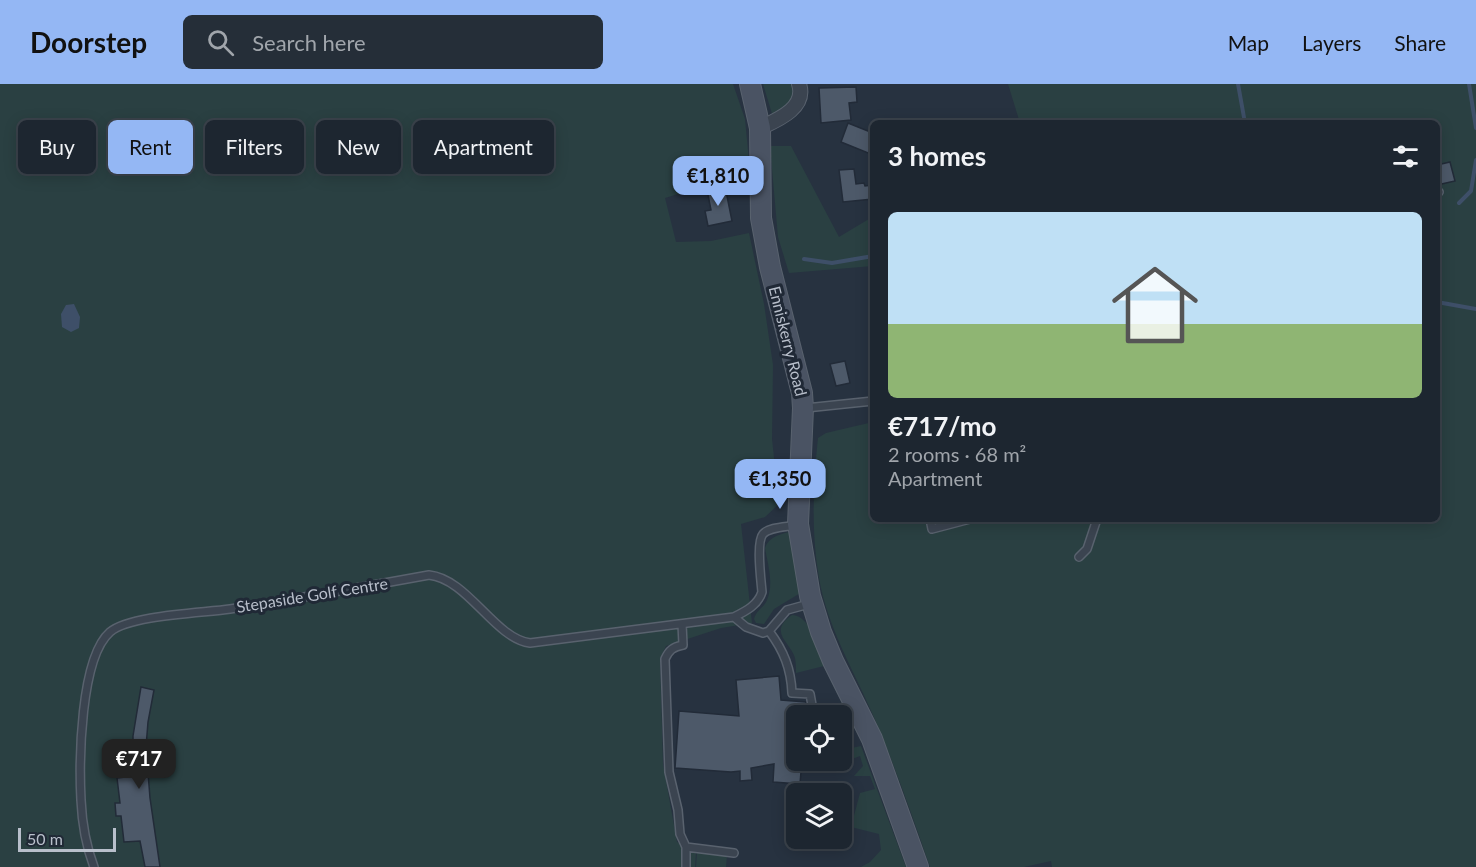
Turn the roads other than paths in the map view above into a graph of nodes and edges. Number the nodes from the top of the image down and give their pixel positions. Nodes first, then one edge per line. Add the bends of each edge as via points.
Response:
1 (750, 84) edge
2 (799, 84) edge
3 (760, 128) junction
4 (870, 401) edge
5 (804, 408) junction
6 (931, 522) edge
7 (959, 522) edge
8 (1095, 522) edge
9 (798, 524) junction
10 (1079, 558) dead end
11 (813, 603) junction
12 (734, 617) junction
13 (682, 624) junction
14 (769, 631) junction
15 (812, 705) edge
16 (686, 847) junction
17 (734, 853) dead end
18 (94, 867) edge
19 (686, 867) edge
20 (918, 867) edge

1 - 3 main road, Enniskerry Road
2 - 3 street via 797,104 781,118
3 - 5 main road, Enniskerry Road via 761,218
4 - 5 lane
5 - 9 main road, Enniskerry Road
6 - 7 lane via 932,529
8 - 10 lane via 1087,549
9 - 11 main road, Enniskerry Road
9 - 12 lane via 762,535 762,592 748,610
11 - 14 lane via 787,610
11 - 20 main road, Enniskerry Road via 821,632 872,739
12 - 13 lane, Stepaside Golf Centre
12 - 14 lane via 756,631
13 - 16 lane via 683,645 669,651 665,659 669,772
13 - 18 lane, Stepaside Golf Centre via 524,642 440,576 126,624 110,632 96,654 84,711 81,801
14 - 15 lane via 791,672 792,693 810,694
16 - 17 lane
16 - 19 lane

